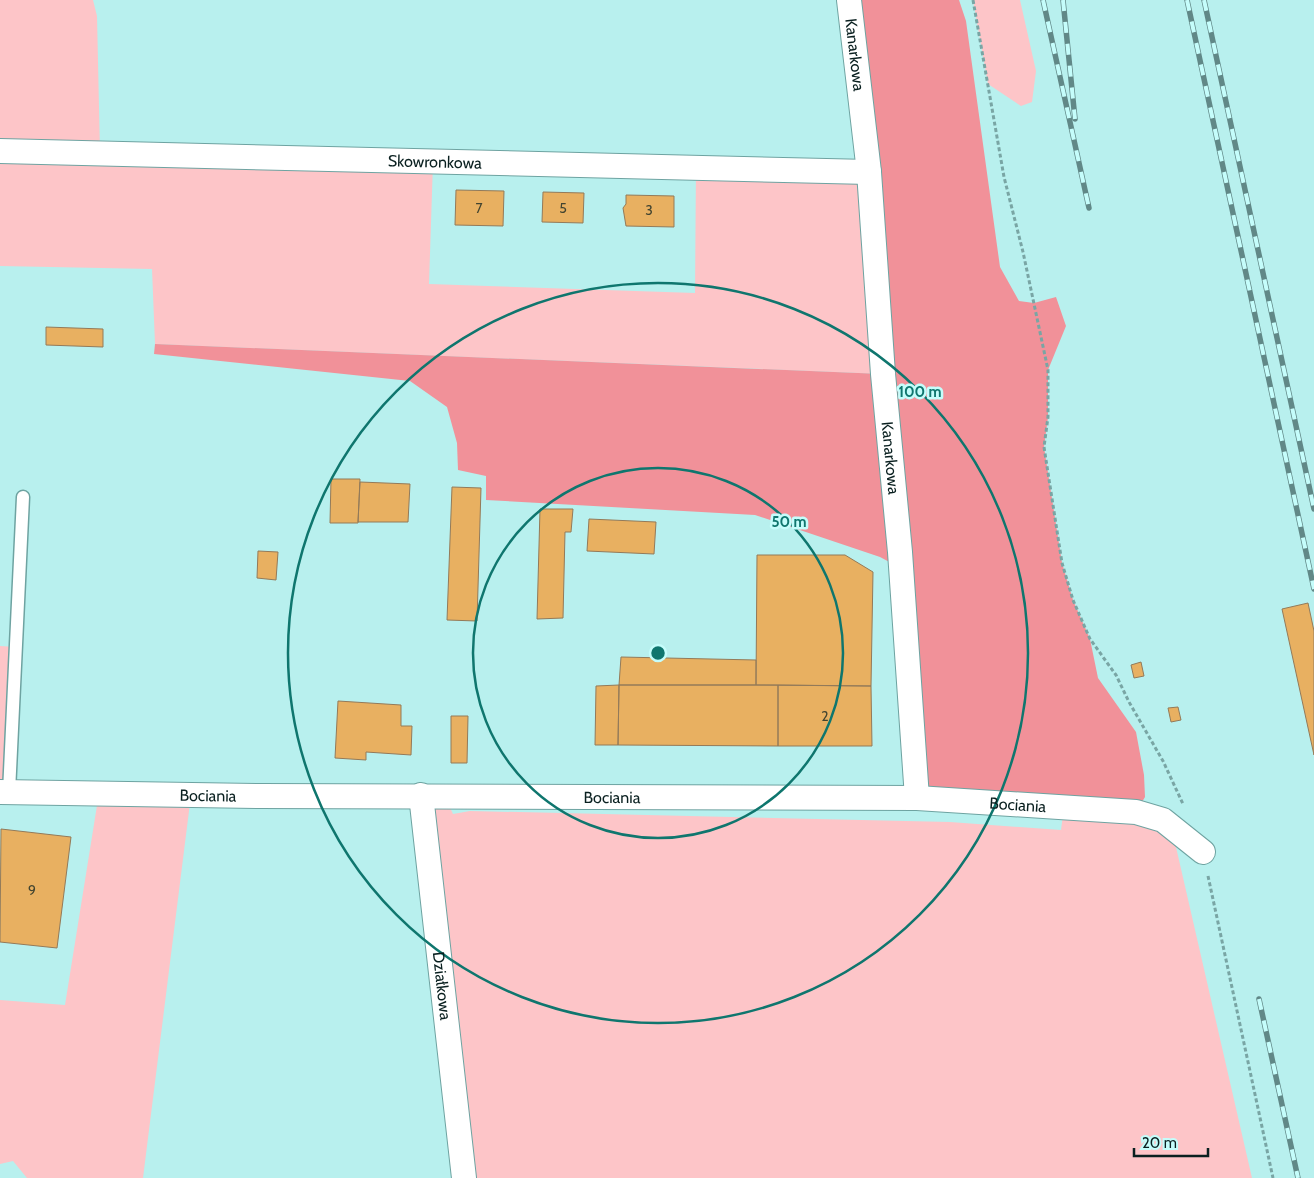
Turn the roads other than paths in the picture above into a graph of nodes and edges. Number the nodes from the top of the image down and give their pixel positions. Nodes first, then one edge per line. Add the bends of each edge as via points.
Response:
1 (849, 0) edge
2 (0, 151) edge
3 (870, 172) junction
4 (23, 497) dead end
5 (5, 792) edge
6 (421, 795) junction
7 (917, 798) junction
8 (1203, 852) road end
9 (464, 1178) edge

1 - 3 street, Kanarkowa
2 - 3 street, Skowronkowa
3 - 7 street, Kanarkowa via 882,374 900,552
4 - 5 lane, Bociania
5 - 6 street, Bociania
6 - 7 street, Bociania
6 - 9 street, Działkowa
7 - 8 street, Bociania via 1136,812 1163,820

